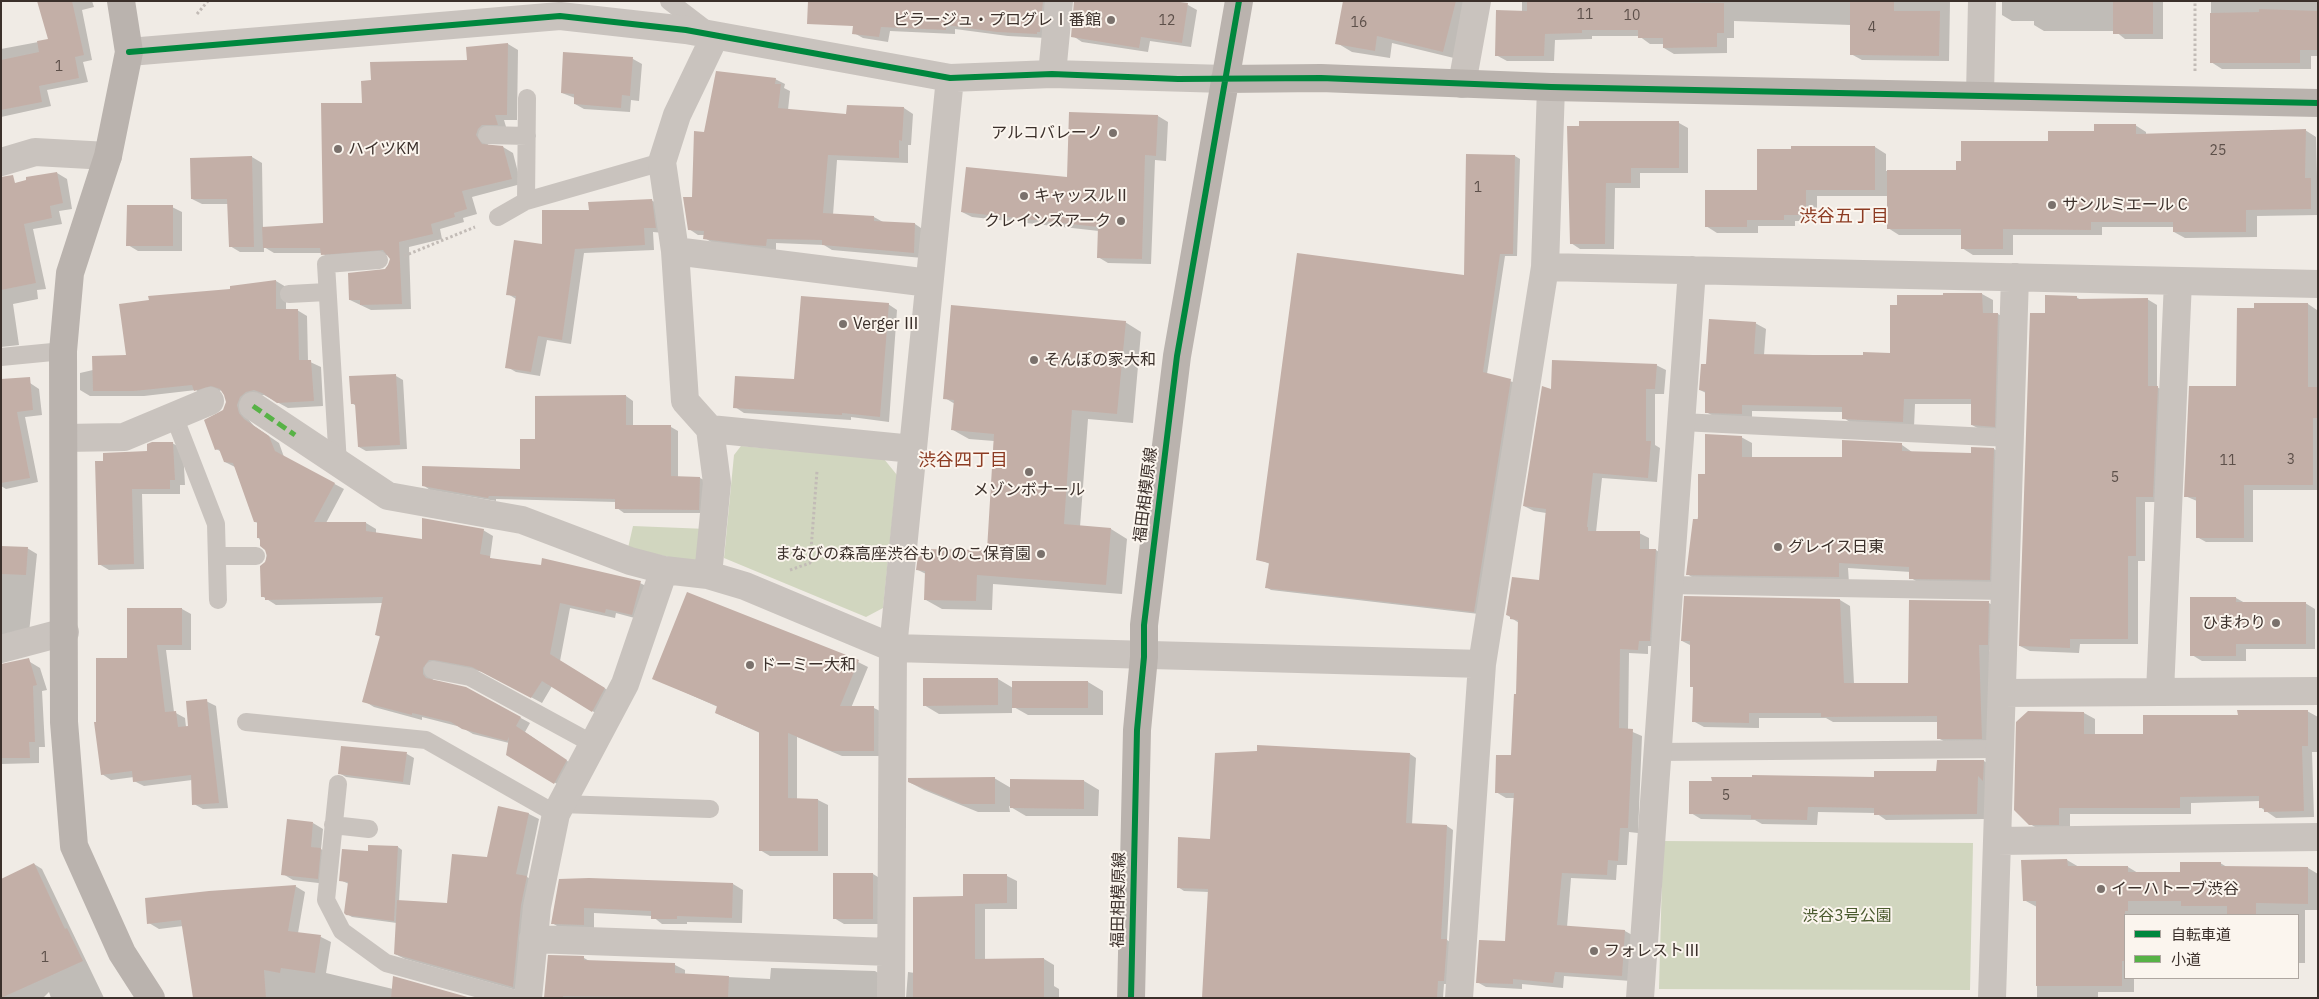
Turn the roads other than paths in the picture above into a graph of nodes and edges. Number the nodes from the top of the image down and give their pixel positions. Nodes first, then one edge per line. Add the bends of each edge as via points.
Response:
1 (121, 1) edge
2 (669, 1) edge
3 (1059, 1) edge
4 (1239, 1) edge
5 (1477, 1) edge
6 (1982, 1) edge
7 (714, 36) junction
8 (129, 52) junction
9 (1052, 74) junction
10 (950, 78) junction
11 (1225, 79) junction
12 (1462, 84) junction
13 (1551, 86) junction
14 (1980, 96) junction
15 (527, 98) dead end
16 (2318, 103) edge
17 (487, 135) dead end
18 (527, 136) junction
19 (108, 156) junction
20 (1, 162) edge
21 (662, 162) junction
22 (526, 201) junction
23 (498, 217) road end
24 (675, 252) junction
25 (379, 260) dead end
26 (1545, 267) junction
27 (1692, 270) junction
28 (2015, 277) junction
29 (2178, 281) junction
30 (929, 284) junction
31 (2318, 284) edge
32 (327, 292) junction
33 (289, 294) dead end
34 (63, 351) junction
35 (1, 357) edge
36 (210, 401) dead end
37 (252, 406) dead end
38 (174, 416) junction
39 (1681, 422) junction
40 (710, 429) junction
41 (64, 438) junction
42 (2010, 438) junction
43 (913, 449) junction
44 (338, 464) junction
45 (217, 556) junction
46 (256, 556) dead end
47 (664, 570) junction
48 (708, 575) junction
49 (1669, 585) junction
50 (2005, 592) junction
51 (218, 600) dead end
52 (65, 632) junction
53 (893, 648) junction
54 (1, 649) edge
55 (1144, 657) junction
56 (1482, 664) junction
57 (433, 670) dead end
58 (2318, 691) edge
59 (2160, 692) junction
60 (2002, 693) junction
61 (246, 722) dead end
62 (593, 744) junction
63 (2000, 749) junction
64 (1657, 752) junction
65 (338, 784) dead end
66 (558, 809) junction
67 (710, 809) dead end
68 (333, 826) junction
69 (369, 829) dead end
70 (2318, 837) edge
71 (1997, 841) junction
72 (533, 939) junction
73 (890, 952) junction
74 (151, 998) edge
75 (512, 998) edge
76 (528, 998) edge
77 (891, 998) edge
78 (1131, 998) edge
79 (1459, 998) edge
80 (1640, 998) edge
81 (1992, 998) edge

1 - 8 street
2 - 7 lane
3 - 9 street
4 - 11 street, 福田相模原線
5 - 12 street
6 - 14 street
7 - 8 street via 560,16
7 - 10 street
7 - 21 street via 677,114
8 - 19 street
9 - 10 street
9 - 11 street
10 - 30 street
11 - 12 street via 1321,78
11 - 55 street, 福田相模原線 via 1177,356 1144,625
12 - 13 street
13 - 14 street
13 - 26 street
14 - 16 street
15 - 18 lane
17 - 18 lane
18 - 22 lane
19 - 20 street via 35,152
19 - 34 street via 70,273
21 - 22 lane
21 - 24 street
22 - 23 lane
24 - 30 street
24 - 40 street via 685,401
25 - 32 lane via 326,264
26 - 27 street
26 - 56 street
27 - 28 street
27 - 39 street
28 - 29 street
28 - 42 street
29 - 31 street
29 - 59 street
30 - 43 street
32 - 33 lane
32 - 44 lane
34 - 35 lane
34 - 41 street
36 - 38 street
37 - 44 street
38 - 41 street via 124,437
38 - 45 lane via 216,524
39 - 42 lane
39 - 49 street
40 - 43 street
40 - 48 street via 717,483
41 - 52 street
42 - 50 street
43 - 53 street
44 - 47 street via 388,496 522,520 630,561
45 - 46 lane
45 - 51 lane
47 - 48 street
47 - 62 street via 625,684
48 - 53 street via 745,586
49 - 50 lane
49 - 64 street
50 - 60 street
52 - 54 street
52 - 74 street via 64,722 74,846 122,953
53 - 55 street
53 - 73 street
55 - 56 street
55 - 78 street, 福田相模原線 via 1137,730
56 - 79 street
57 - 62 lane via 470,677
58 - 59 street
59 - 60 street
60 - 63 street
61 - 66 lane via 426,740
62 - 66 street
63 - 64 lane
63 - 71 street
64 - 80 street
65 - 68 lane
66 - 67 lane
66 - 72 street
68 - 69 lane
68 - 75 lane via 326,900 342,931 386,963
70 - 71 street
71 - 81 street
72 - 73 street
72 - 76 street
73 - 77 street

